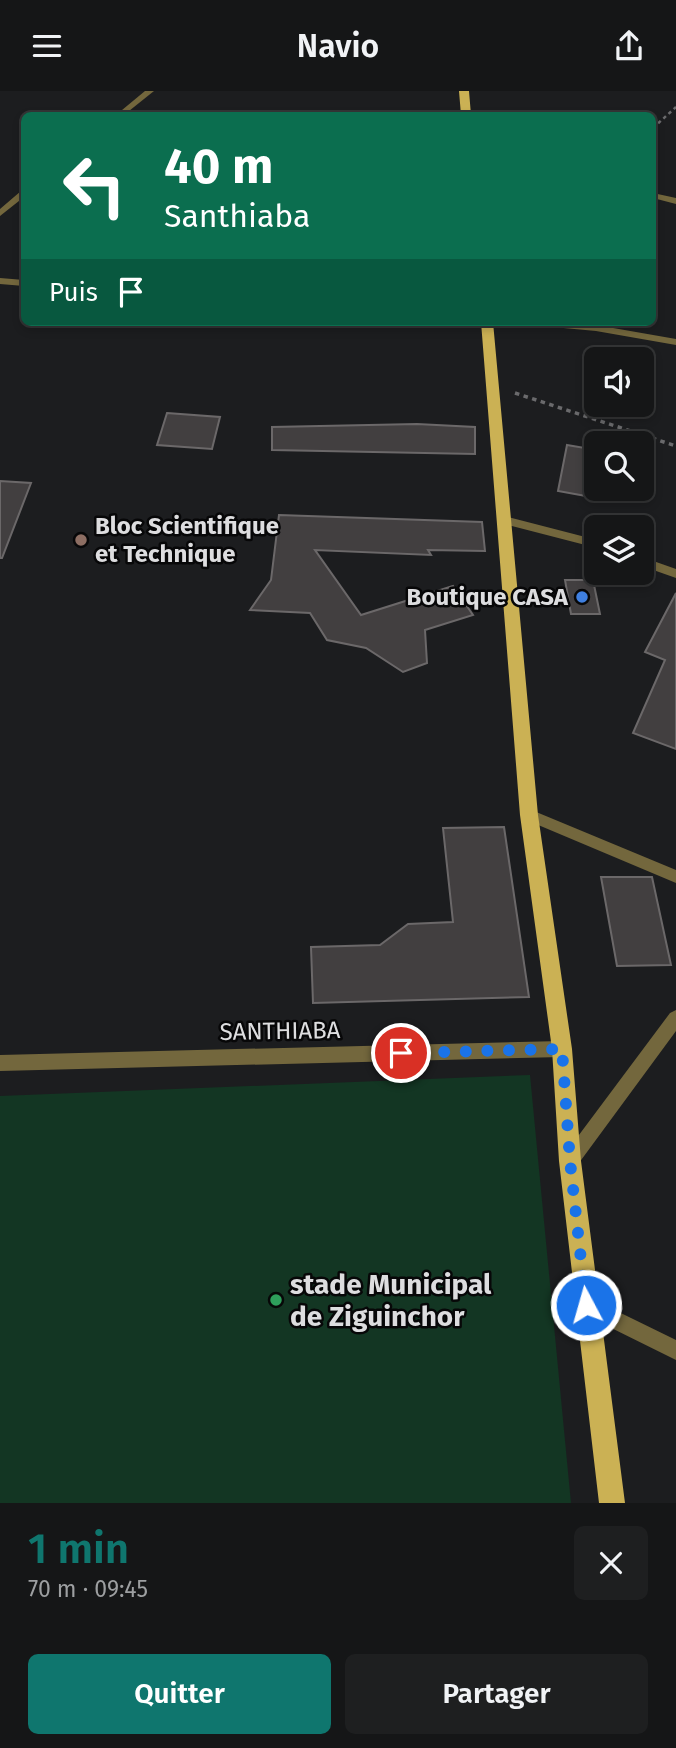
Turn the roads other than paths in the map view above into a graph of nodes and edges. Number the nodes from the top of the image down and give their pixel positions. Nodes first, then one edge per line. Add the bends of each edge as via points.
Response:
1 (150, 91) edge
2 (464, 91) edge
3 (124, 112) edge
4 (466, 112) edge
5 (21, 196) edge
6 (656, 196) edge
7 (676, 201) edge
8 (0, 213) edge
9 (0, 281) edge
10 (21, 283) edge
11 (487, 326) edge
12 (574, 326) edge
13 (676, 342) edge
14 (504, 520) junction
15 (584, 541) edge
16 (654, 566) edge
17 (676, 574) edge
18 (529, 815) junction
19 (676, 877) edge
20 (676, 1018) edge
21 (562, 1049) junction
22 (0, 1063) edge
23 (570, 1161) junction
24 (586, 1305) junction
25 (676, 1350) edge
26 (612, 1503) edge

1 - 3 street
2 - 4 main road
5 - 8 street
6 - 7 street
9 - 10 street
11 - 14 main road
12 - 13 street
14 - 15 street
14 - 18 main road
16 - 17 street
18 - 19 street
18 - 21 main road
20 - 23 street
21 - 22 street, SANTHIABA
21 - 23 main road
23 - 24 main road
24 - 25 street
24 - 26 main road

